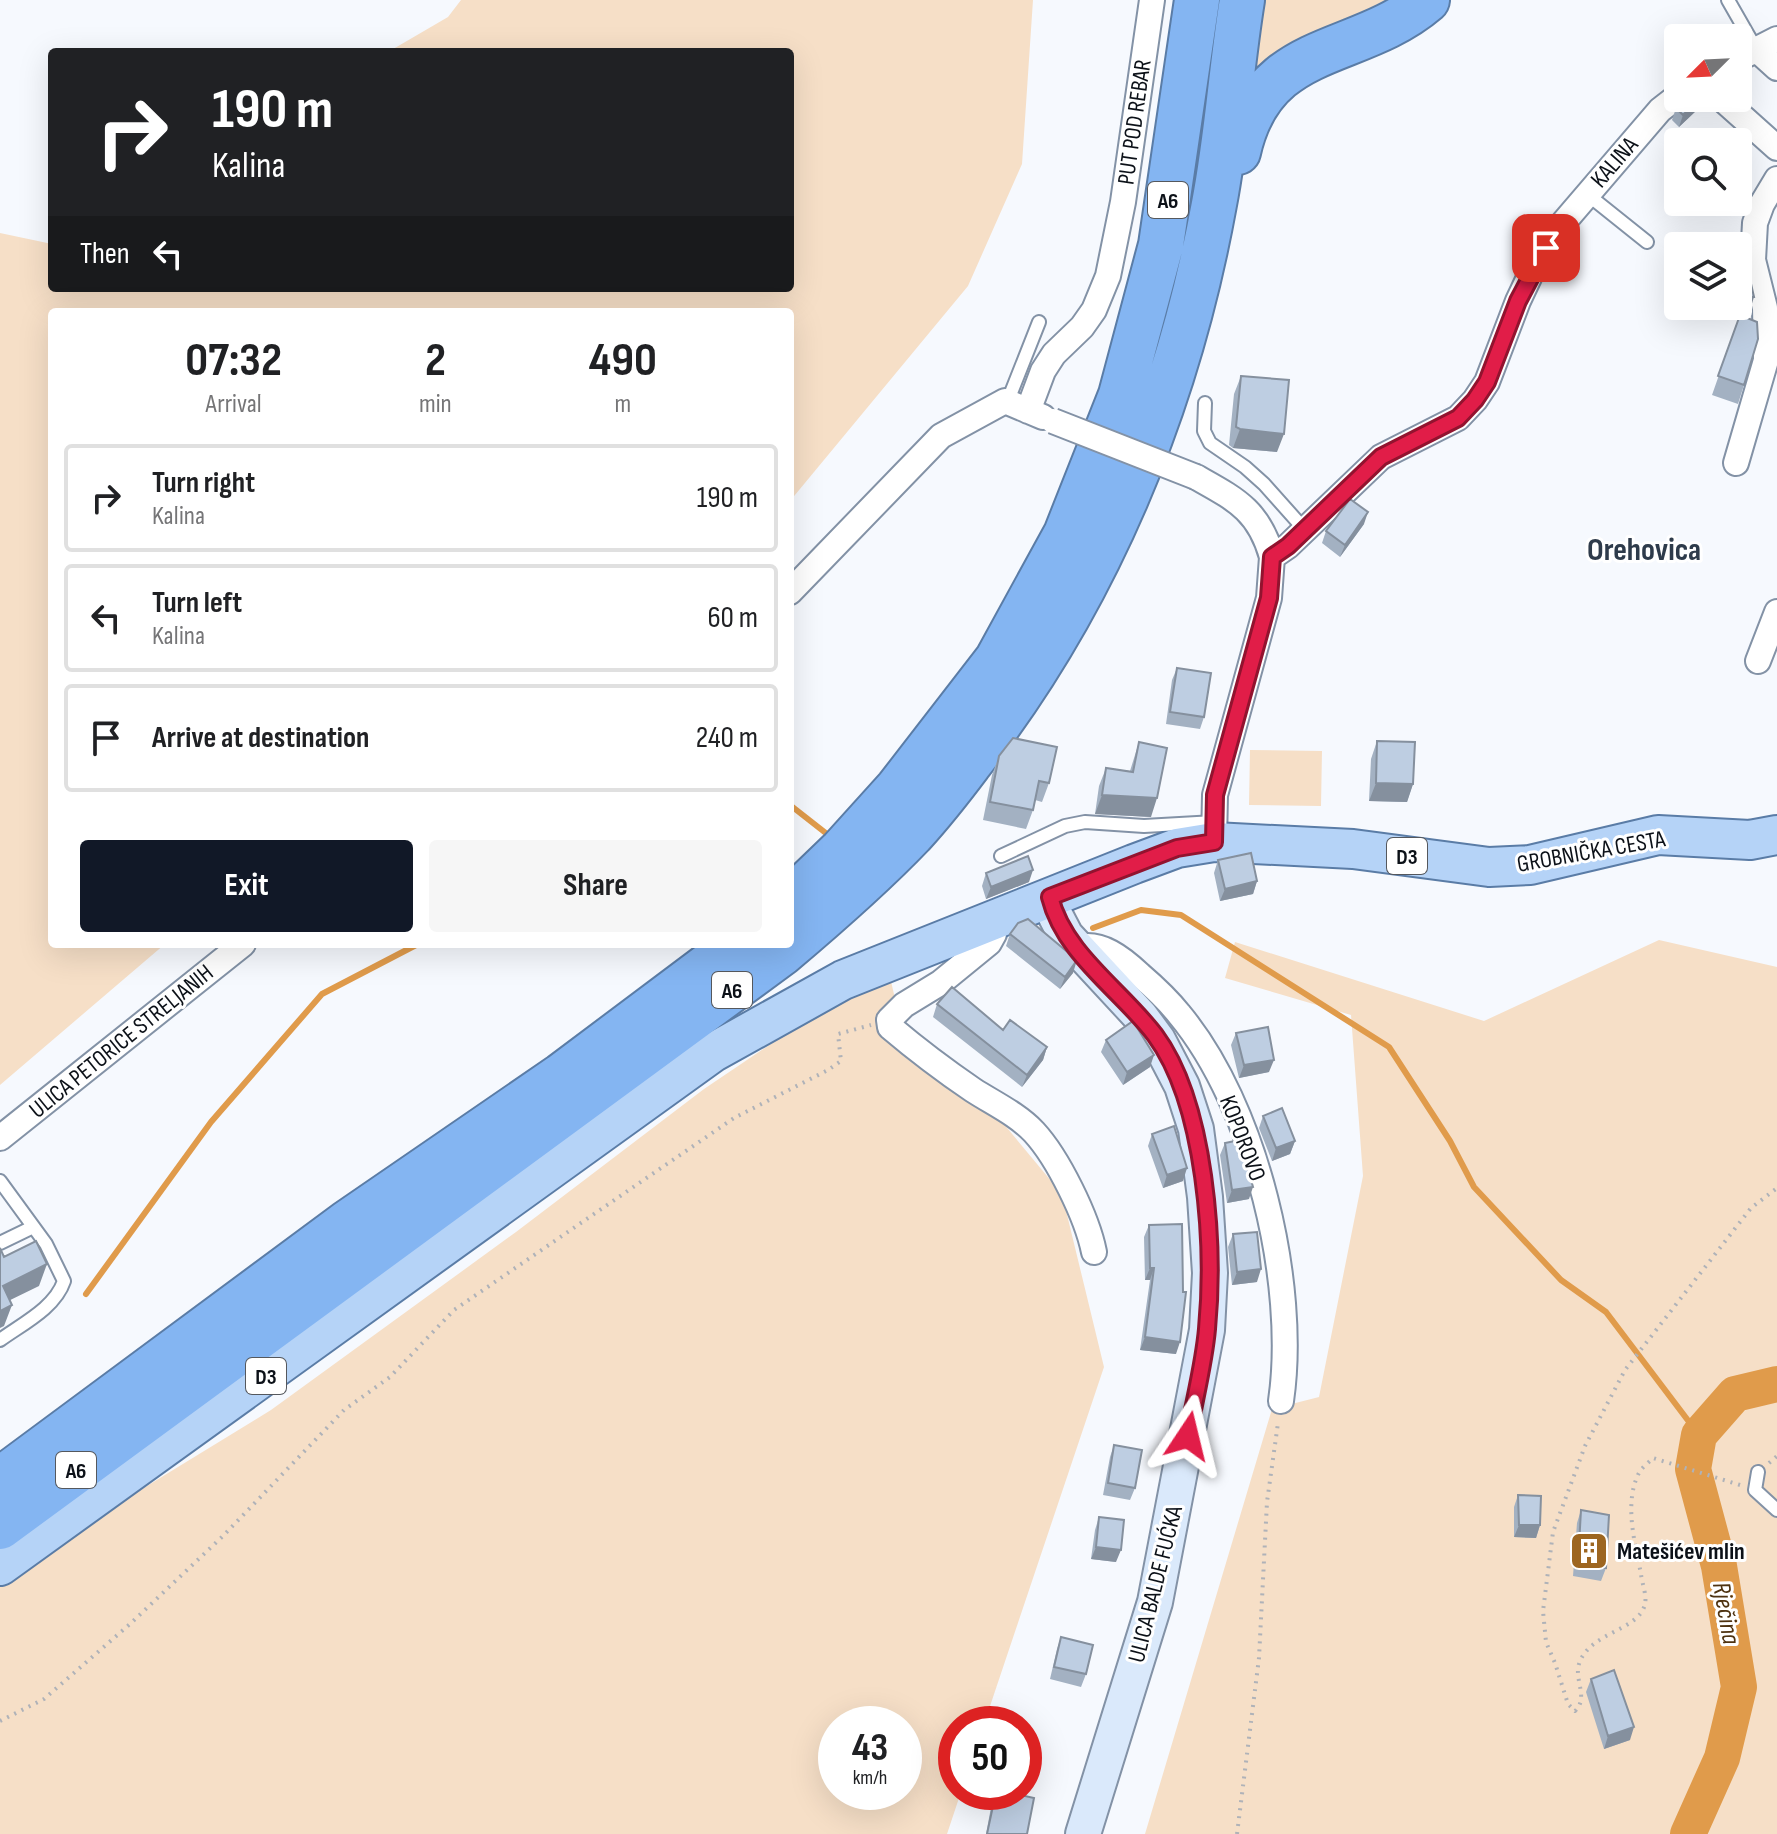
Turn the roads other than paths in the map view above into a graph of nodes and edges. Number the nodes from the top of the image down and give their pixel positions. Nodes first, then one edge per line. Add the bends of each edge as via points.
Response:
1 (1152, 0) edge
2 (1197, 0) edge
3 (1242, 0) edge
4 (1427, 0) edge
5 (1728, 0) edge
6 (1757, 49) edge
7 (1777, 68) edge
8 (1664, 107) edge
9 (1737, 112) edge
10 (1777, 148) edge
11 (1777, 179) edge
12 (1586, 194) junction
13 (1647, 242) dead end
14 (1206, 244) junction
15 (1039, 322) dead end
16 (1205, 403) dead end
17 (1018, 407) junction
18 (1736, 463) dead end
19 (1305, 530) junction
20 (1272, 557) junction
21 (794, 588) edge
22 (1777, 612) edge
23 (1758, 661) dead end
24 (1215, 832) junction
25 (1777, 835) edge
26 (1001, 856) dead end
27 (794, 896) edge
28 (1050, 897) junction
29 (994, 920) junction
30 (794, 942) edge
31 (238, 948) edge
32 (732, 948) edge
33 (787, 948) edge
34 (1076, 948) junction
35 (0, 1138) edge
36 (0, 1181) edge
37 (5, 1197) edge
38 (33, 1227) junction
39 (0, 1243) edge
40 (1094, 1252) dead end
41 (0, 1340) edge
42 (1281, 1401) road end
43 (1758, 1472) dead end
44 (0, 1480) edge
45 (1777, 1510) edge
46 (0, 1527) edge
47 (0, 1566) edge
48 (1083, 1834) edge

1 - 17 street, PUT POD REBAR via 1108,276 1094,310 1054,354
2 - 27 highway, A6 via 1161,245 1121,395 1066,534 997,660 898,788
3 - 14 highway, A6
4 - 14 highway via 1402,18 1309,58 1266,88 1248,119 1227,200
5 - 6 lane
6 - 7 street
8 - 12 street, KALINA
9 - 10 street
11 - 18 street via 1755,223 1753,260 1765,308 1766,360
12 - 13 lane
12 - 19 street, KALINA via 1534,267 1475,400 1458,418 1381,457
14 - 30 highway, A6 via 1156,425 1110,536 1069,616 1016,703 913,833
15 - 17 lane
16 - 19 lane via 1204,431 1210,443 1264,484
17 - 20 street, bridge via 1196,477 1236,499 1267,538
17 - 21 street via 1005,401 941,436
19 - 20 street, KALINA
20 - 24 street via 1269,598 1215,795
22 - 23 street
24 - 25 main road, GROBNIČKA CESTA / D3 via 1489,867 1530,865 1658,835 1750,840
24 - 26 lane via 1085,822
24 - 28 main road, D3
28 - 29 main road, D3
28 - 34 main road, ULICA BALDE FUĆKA
29 - 40 street via 989,943 904,1005 889,1020 890,1027 1034,1132 1072,1194
29 - 47 main road, D3 via 843,980 712,1053
31 - 35 street, ULICA PETORICE STRELJANIH
32 - 44 highway, A6
33 - 46 highway, A6
34 - 42 street, KOPOROVO via 1103,948 1160,993 1181,1015 1226,1092 1273,1229 1285,1344
34 - 48 main road, ULICA BALDE FUĆKA via 1141,1017 1182,1086 1196,1129 1210,1273 1207,1330 1155,1602
36 - 37 lane
37 - 38 lane
38 - 39 lane
38 - 41 lane via 64,1281 60,1293
43 - 45 lane via 1755,1490

